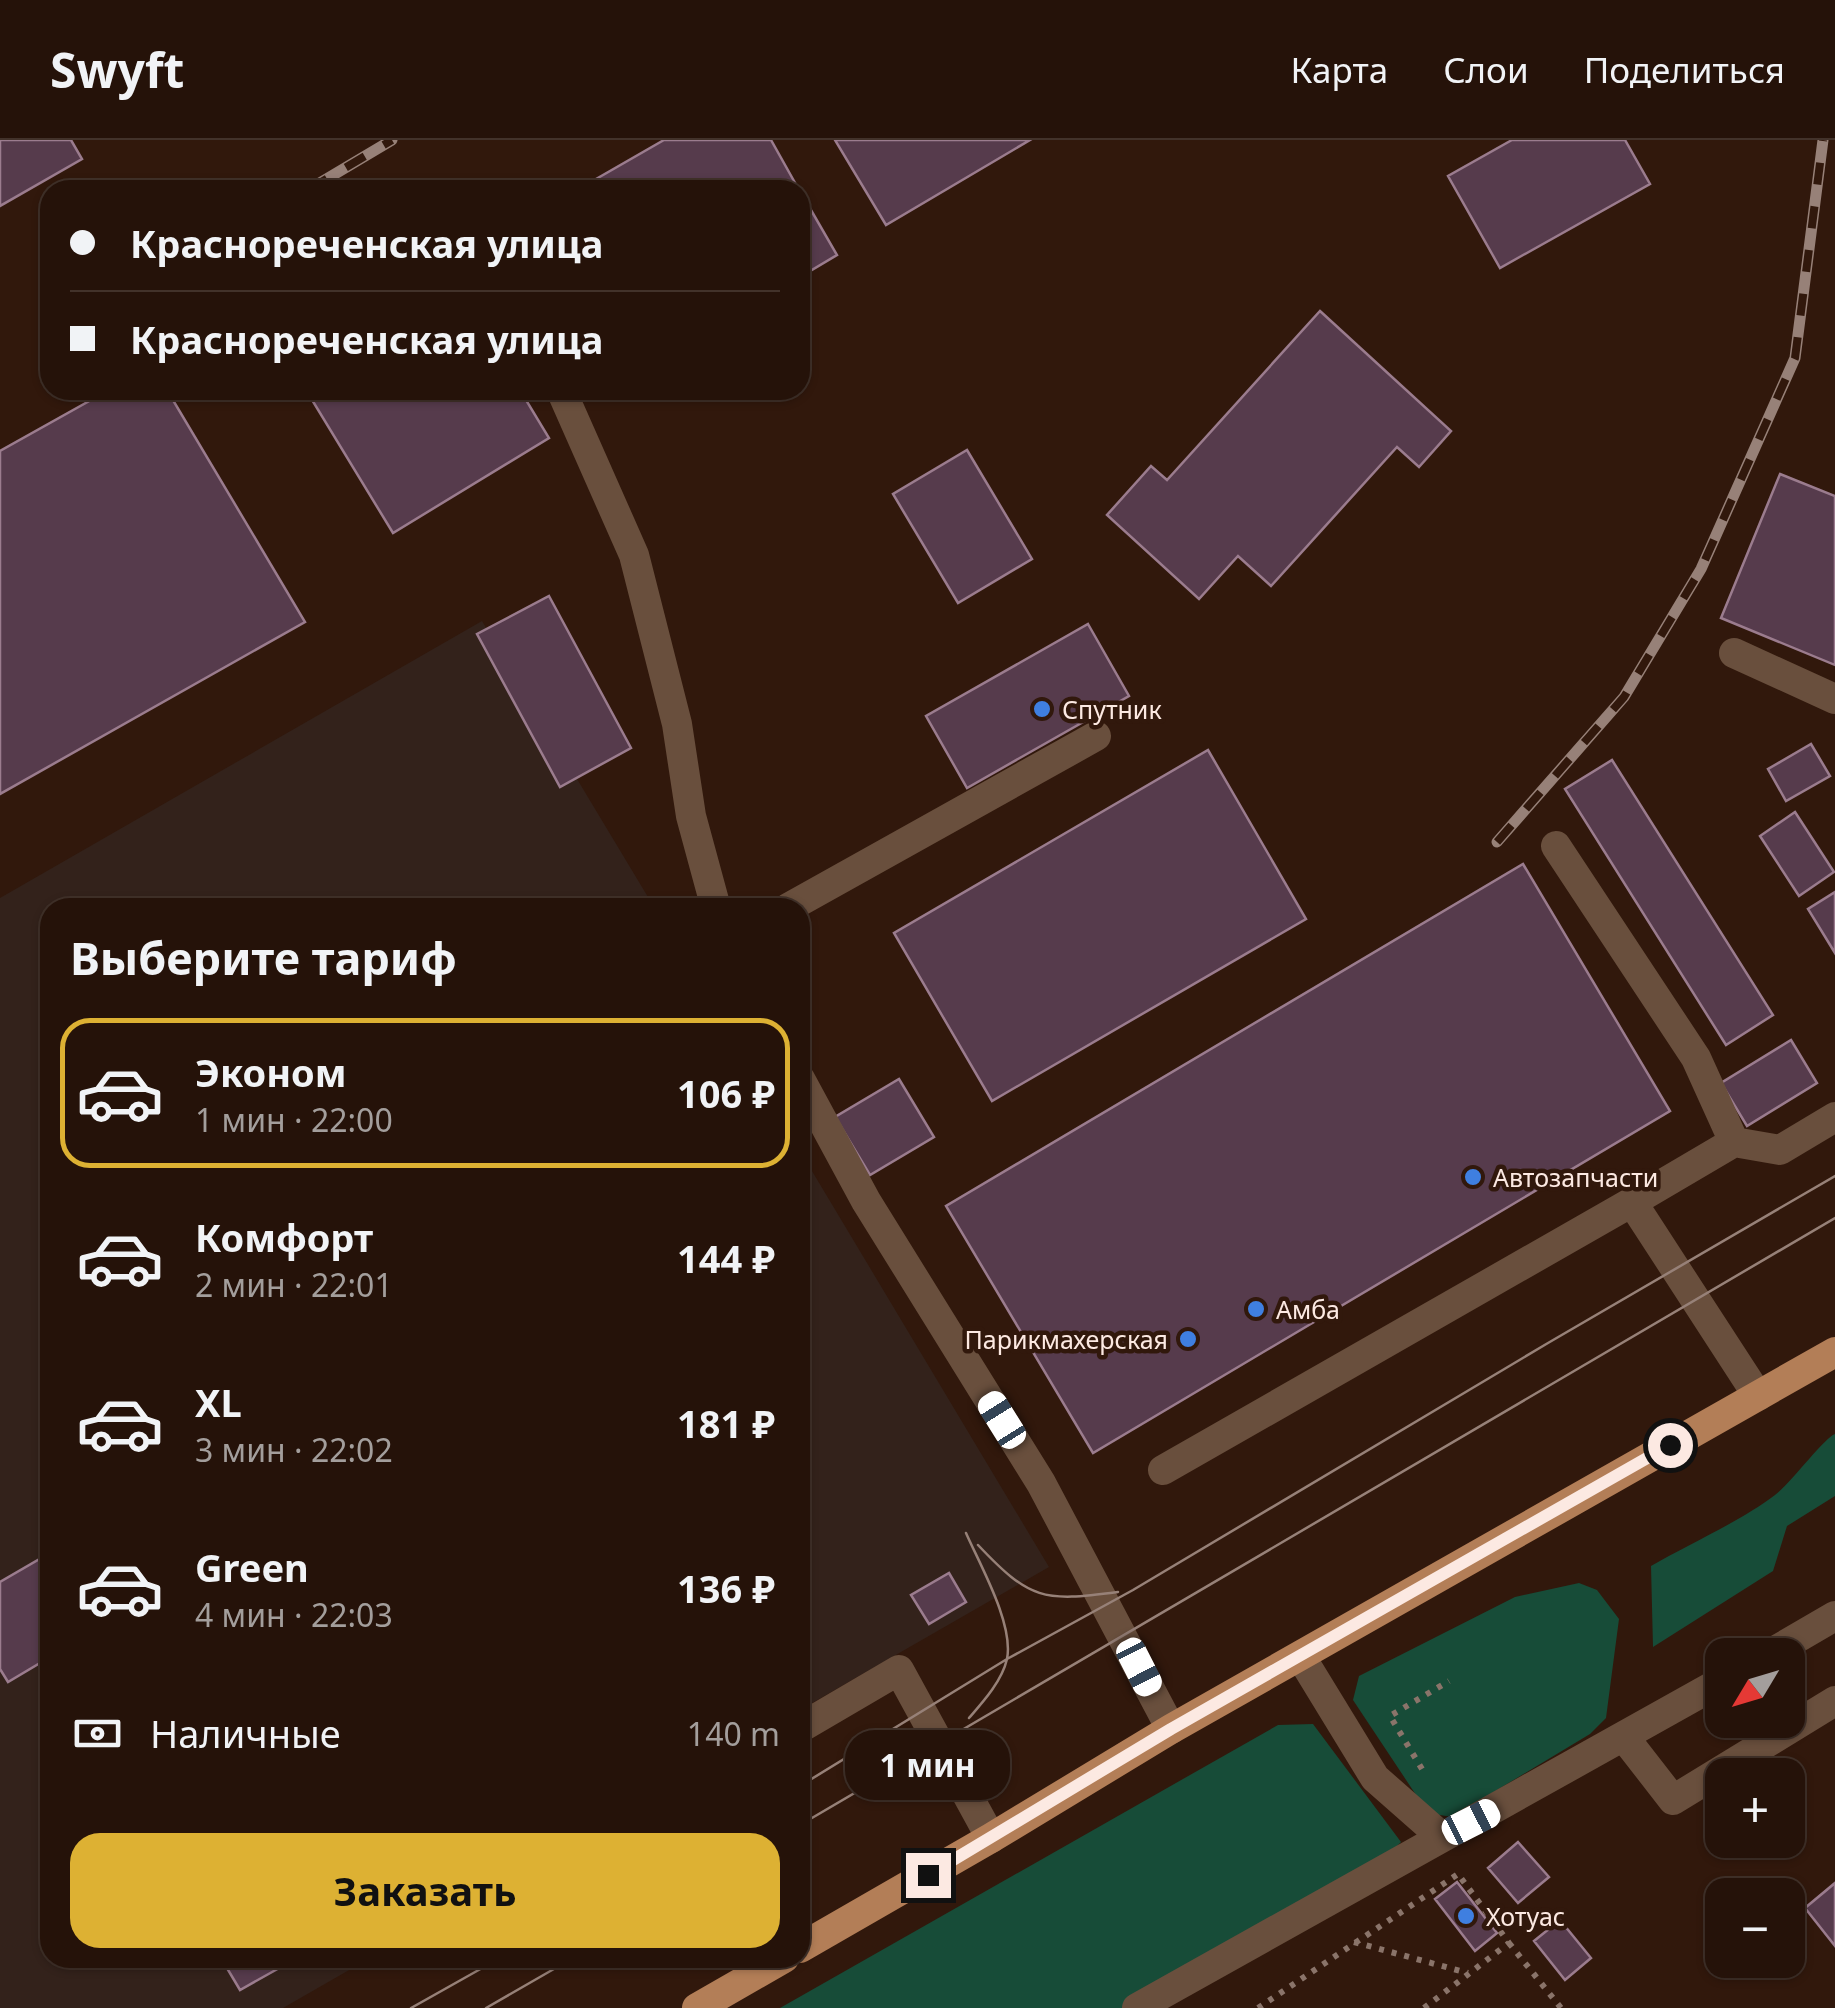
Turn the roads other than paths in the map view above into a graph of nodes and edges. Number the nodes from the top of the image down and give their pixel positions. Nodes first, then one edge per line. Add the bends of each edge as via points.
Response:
1 (565, 400) edge
2 (1734, 653) dead end
3 (1835, 699) edge
4 (1096, 736) dead end
5 (1556, 846) dead end
6 (713, 898) edge
7 (806, 898) edge
8 (810, 1097) edge
9 (1835, 1117) edge
10 (1734, 1142) junction
11 (1632, 1202) junction
12 (1835, 1352) edge
13 (1758, 1396) junction
14 (1163, 1470) dead end
15 (1835, 1616) edge
16 (1797, 1638) edge
17 (1301, 1657) junction
18 (1705, 1691) edge
19 (1835, 1701) edge
20 (810, 1722) edge
21 (1171, 1729) junction
22 (1624, 1737) junction
23 (991, 1838) junction
24 (1446, 1850) junction
25 (810, 1942) edge
26 (766, 1968) edge
27 (696, 2008) edge
28 (1136, 2008) edge

1 - 6 street via 634,555
2 - 3 street
4 - 7 street
5 - 10 street via 1696,1058
8 - 21 street via 1041,1484
9 - 10 street via 1780,1150
10 - 11 street
11 - 13 street
11 - 14 street
12 - 13 main road
13 - 17 main road
15 - 16 street
17 - 21 main road
17 - 24 street via 1374,1778
18 - 22 street
19 - 22 street via 1673,1800
20 - 23 street via 900,1670
21 - 23 main road
22 - 24 street
23 - 25 main road
24 - 28 street
26 - 27 main road

